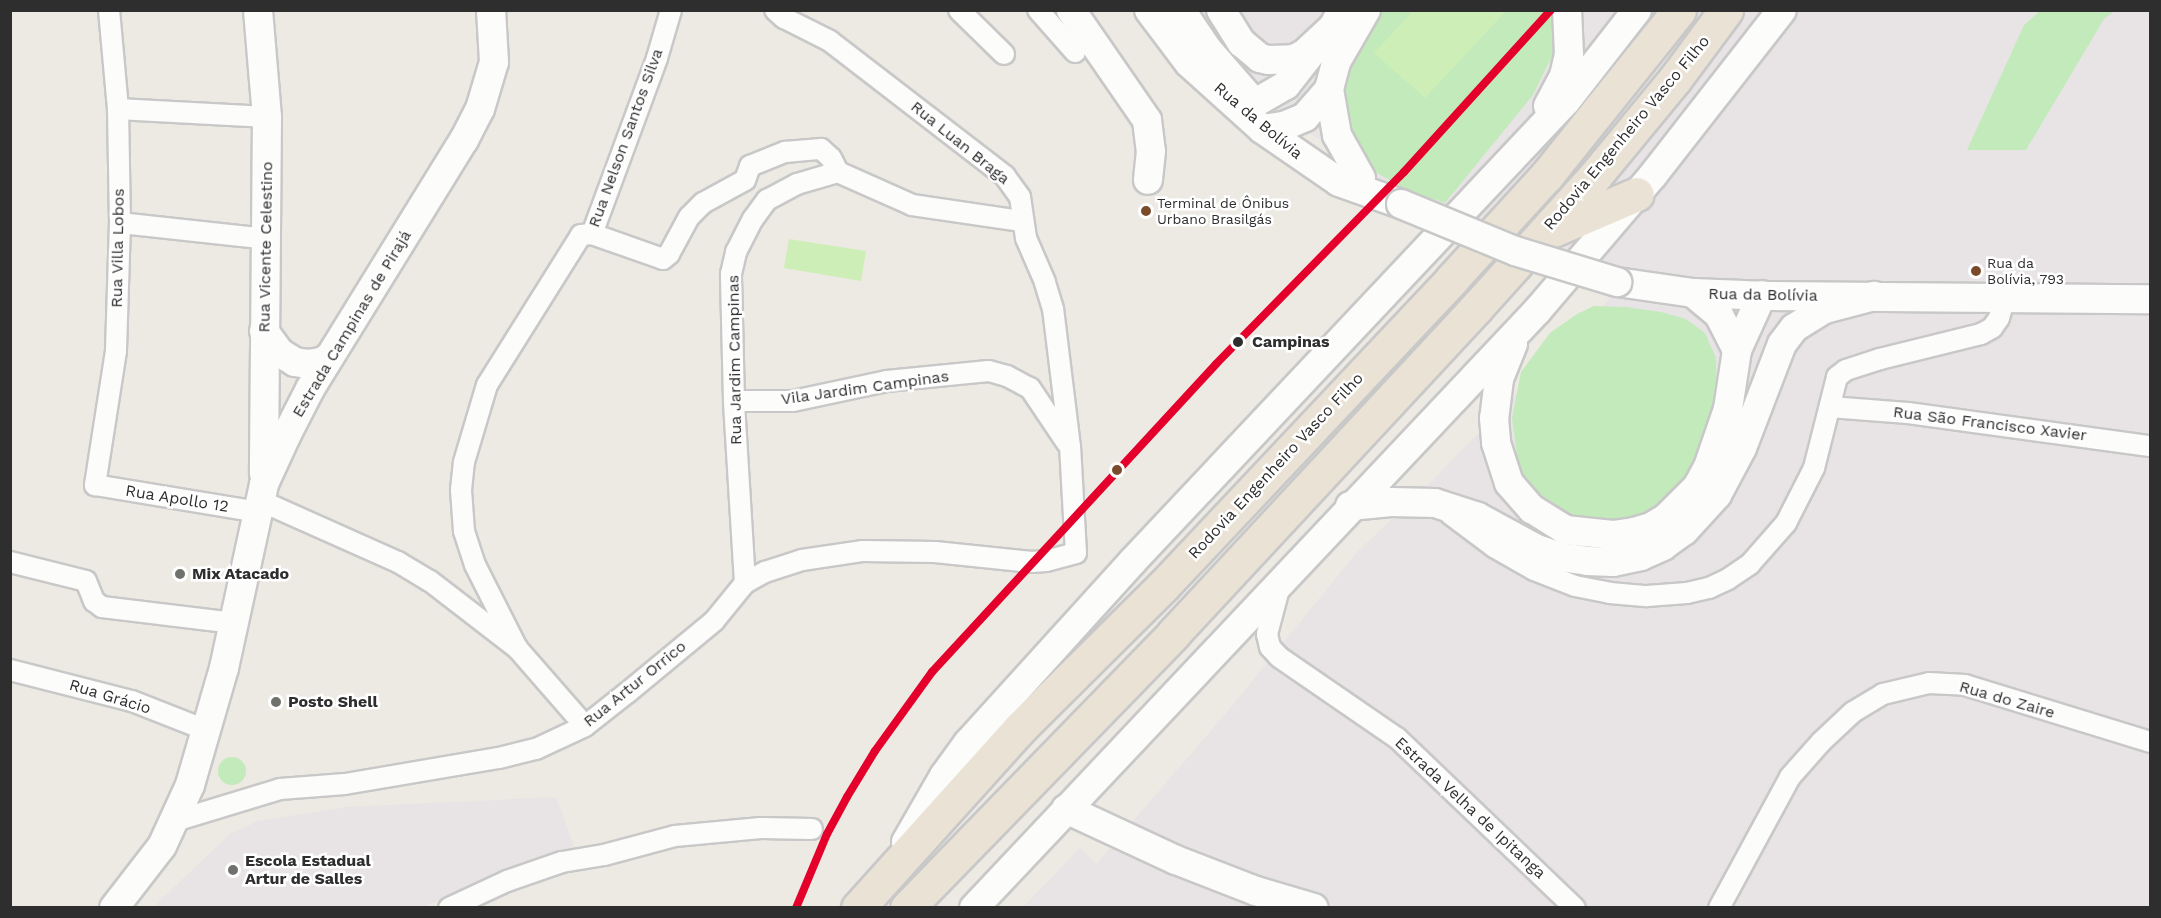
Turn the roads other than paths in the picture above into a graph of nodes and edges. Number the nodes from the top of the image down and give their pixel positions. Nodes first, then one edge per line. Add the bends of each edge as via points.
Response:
1 (109, 10) edge
2 (258, 10) edge
3 (491, 10) edge
4 (671, 10) edge
5 (775, 10) edge
6 (959, 10) edge
7 (1038, 10) edge
8 (1071, 10) edge
9 (1149, 10) edge
10 (1181, 10) edge
11 (1221, 10) edge
12 (1342, 10) edge
13 (1366, 10) edge
14 (1567, 10) edge
15 (1637, 10) edge
16 (1679, 10) edge
17 (1726, 10) edge
18 (1782, 10) edge
19 (1321, 39) junction
20 (1075, 52) dead end
21 (1004, 54) dead end
22 (1329, 89) junction
23 (118, 109) junction
24 (267, 117) junction
25 (1267, 119) junction
26 (1528, 141) junction
27 (838, 172) junction
28 (1361, 178) junction
29 (1148, 180) dead end
30 (1637, 194) junction
31 (1396, 201) junction
32 (1022, 221) junction
33 (120, 223) junction
34 (592, 234) junction
35 (1543, 234) junction
36 (268, 238) junction
37 (1693, 293) junction
38 (1765, 296) junction
39 (1874, 296) junction
40 (2005, 297) junction
41 (2151, 299) edge
42 (1518, 330) junction
43 (264, 331) junction
44 (1782, 344) junction
45 (1737, 350) junction
46 (329, 357) junction
47 (264, 375) junction
48 (310, 389) junction
49 (734, 402) junction
50 (1830, 408) junction
51 (2151, 446) edge
52 (1070, 447) junction
53 (95, 485) joint
54 (261, 499) junction
55 (1436, 503) junction
56 (1350, 506) junction
57 (1077, 553) joint
58 (10, 562) edge
59 (745, 583) junction
60 (1281, 583) junction
61 (234, 623) junction
62 (517, 648) junction
63 (10, 670) edge
64 (585, 726) junction
65 (208, 731) junction
66 (2151, 742) edge
67 (1066, 809) junction
68 (175, 821) junction
69 (812, 829) dead end
70 (887, 876) junction
71 (114, 908) edge
72 (449, 908) edge
73 (858, 908) edge
74 (907, 908) edge
75 (974, 908) edge
76 (1314, 908) edge
77 (1575, 908) edge
78 (1719, 908) edge

1 - 23 street, Rua Villa Lobos
2 - 24 main road, Rua Vicente Celestino
3 - 46 main road, Estrada Campinas de Pirajá via 494,62 473,124
4 - 34 street, Rua Nelson Santos Silva
5 - 32 street, Rua Luan Braga via 830,41 1005,176 1020,197
6 - 21 street
7 - 20 street
8 - 29 main road via 1147,120 1151,151
9 - 25 main road, Rua da Bolívia via 1189,63
10 - 25 main road, Rua da Bolívia
11 - 19 main road via 1242,43 1260,58 1294,59
12 - 19 main road
13 - 22 main road via 1336,62
14 - 26 main road via 1569,55 1564,76
15 - 26 main road via 1566,101
16 - 70 highway, Rodovia Engenheiro Vasco Filho via 1547,175 1452,279 1164,585 1019,729
17 - 35 highway, Rodovia Engenheiro Vasco Filho via 1675,79
18 - 30 main road
19 - 25 main road via 1286,85
22 - 25 main road via 1305,117
22 - 28 main road via 1336,135
23 - 24 street
23 - 33 street, Rua Villa Lobos
24 - 36 main road, Rua Vicente Celestino
25 - 28 main road, Rua da Bolívia
25 - 31 main road, Rua da Bolívia via 1339,182
26 - 70 main road via 968,742
27 - 32 street via 912,205
27 - 34 street via 821,149 785,152 750,166 745,180 703,203 689,216 663,259
27 - 49 street, Rua Jardim Campinas via 797,184 767,200 736,252 731,274
28 - 31 main road, Rua da Bolívia
30 - 35 highway
30 - 42 main road
31 - 37 main road, Rua da Bolívia, bridge via 1515,251 1617,282
32 - 52 street, Rua Luan Braga via 1053,309
33 - 36 street
33 - 53 street, Rua Villa Lobos via 116,351
34 - 62 street, Rua Nelson Santos Silva via 581,235 487,385 464,462 462,518 471,555
35 - 74 highway, Rodovia Engenheiro Vasco Filho via 1182,624
36 - 43 main road, Rua Vicente Celestino
37 - 38 main road, Rua da Bolívia
37 - 45 main road via 1719,315
38 - 39 main road, Rua da Bolívia
38 - 44 main road via 1776,312
38 - 45 main road
39 - 40 main road, Rua da Bolívia
39 - 44 main road via 1825,309 1794,328
40 - 41 main road, Rua da Bolívia
40 - 50 street via 1999,318 1981,334 1880,358 1841,373 1834,381
42 - 45 main road via 1499,379 1496,399 1496,443 1502,467 1520,497 1546,521 1588,535 1613,536 1651,527 1697,487 1720,438
42 - 56 main road
43 - 46 main road via 279,352 295,362 315,363
43 - 47 main road, Rua Vicente Celestino
44 - 55 main road via 1742,448 1717,495 1696,519 1663,546 1613,562 1560,557 1458,509
46 - 48 main road, Estrada Campinas de Pirajá
47 - 48 main road via 273,386
47 - 54 main road, Rua Vicente Celestino
48 - 54 main road, Estrada Campinas de Pirajá
49 - 52 street, Vila Jardim Campinas via 793,401 887,381 989,371 1030,388
49 - 59 street, Rua Jardim Campinas
50 - 51 street, Rua São Francisco Xavier via 1908,413
50 - 55 street via 1814,468 1786,523 1750,564 1728,579 1687,593 1647,596 1575,586 1534,570 1494,547
52 - 57 street, Rua Luan Braga
53 - 54 street, Rua Apollo 12
54 - 61 main road, Estrada Campinas de Pirajá
54 - 62 street, Rua Apollo 12 via 414,570
55 - 56 main road
56 - 60 main road
57 - 59 street, Rua Artur Orrico via 1031,562 935,552 863,551 802,560
58 - 61 street via 86,581 94,601 102,607
59 - 64 street, Rua Artur Orrico via 714,621
60 - 67 main road
60 - 77 street, Estrada Velha de Ipitanga via 1267,634 1270,647 1279,657 1397,738
61 - 65 main road, Estrada Campinas de Pirajá
62 - 64 street
63 - 65 street, Rua Grácio via 132,701
64 - 68 street, Rua Artur Orrico via 536,749 499,758 345,784 280,789
65 - 68 main road, Estrada Campinas de Pirajá
66 - 78 street, Rua do Zaire via 1965,685 1929,683 1883,694 1853,712 1790,777
67 - 75 main road
67 - 76 main road via 1176,860
68 - 71 main road, Estrada Campinas de Pirajá via 162,846
69 - 72 street via 761,828 675,836 562,862 507,881
70 - 73 highway, Rodovia Engenheiro Vasco Filho

